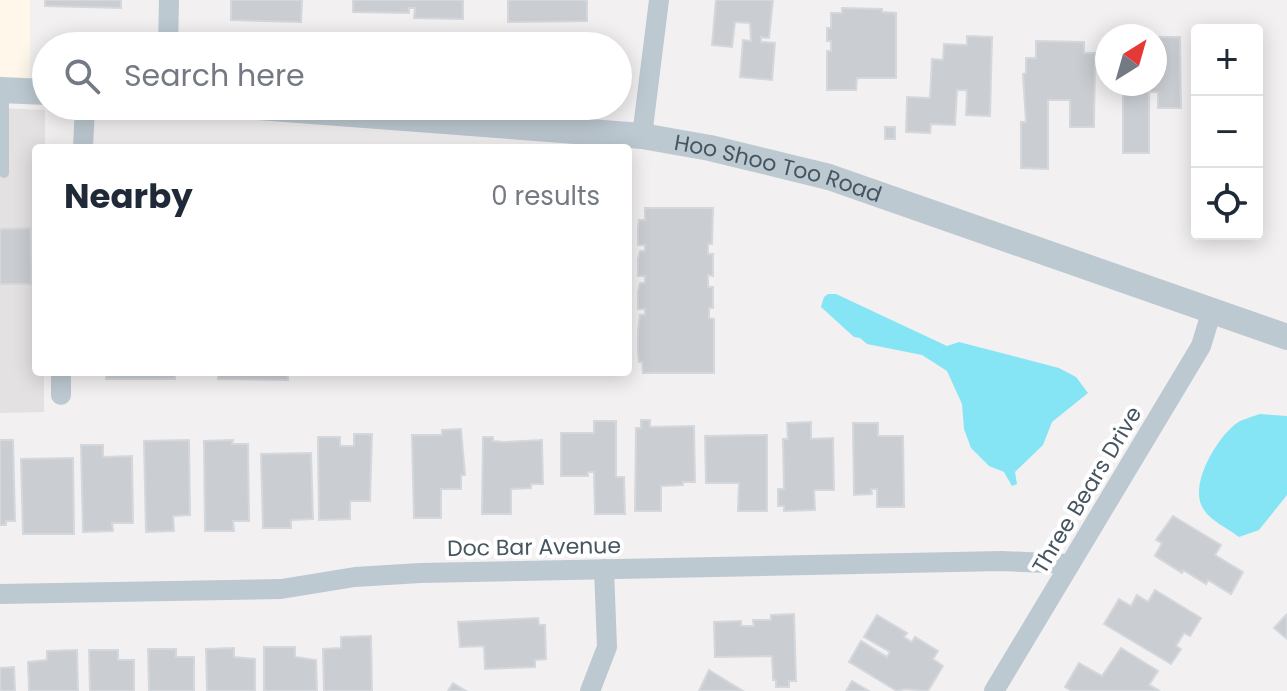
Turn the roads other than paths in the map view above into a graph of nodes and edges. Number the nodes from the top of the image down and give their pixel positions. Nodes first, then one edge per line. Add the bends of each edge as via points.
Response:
1 (169, 0) edge
2 (659, 0) edge
3 (168, 32) edge
4 (2, 90) edge
5 (32, 91) edge
6 (84, 120) edge
7 (391, 120) edge
8 (642, 136) junction
9 (599, 140) edge
10 (83, 144) edge
11 (4, 173) dead end
12 (1212, 310) junction
13 (1287, 337) edge
14 (61, 376) edge
15 (61, 395) dead end
16 (1070, 564) junction
17 (604, 569) junction
18 (0, 594) edge
19 (590, 691) edge
20 (994, 691) edge

1 - 3 street
2 - 8 street
4 - 5 street
4 - 11 lane
6 - 10 street
7 - 9 street, Hoo Shoo Too Road
8 - 9 street, Hoo Shoo Too Road
8 - 12 street, Hoo Shoo Too Road via 829,177
12 - 13 street, Hoo Shoo Too Road
12 - 16 street, Three Bears Drive via 1198,351
14 - 15 street
16 - 17 street, Doc Bar Avenue
16 - 20 street, Three Bears Drive
17 - 18 street, Doc Bar Avenue via 355,577 281,589
17 - 19 street via 607,647

